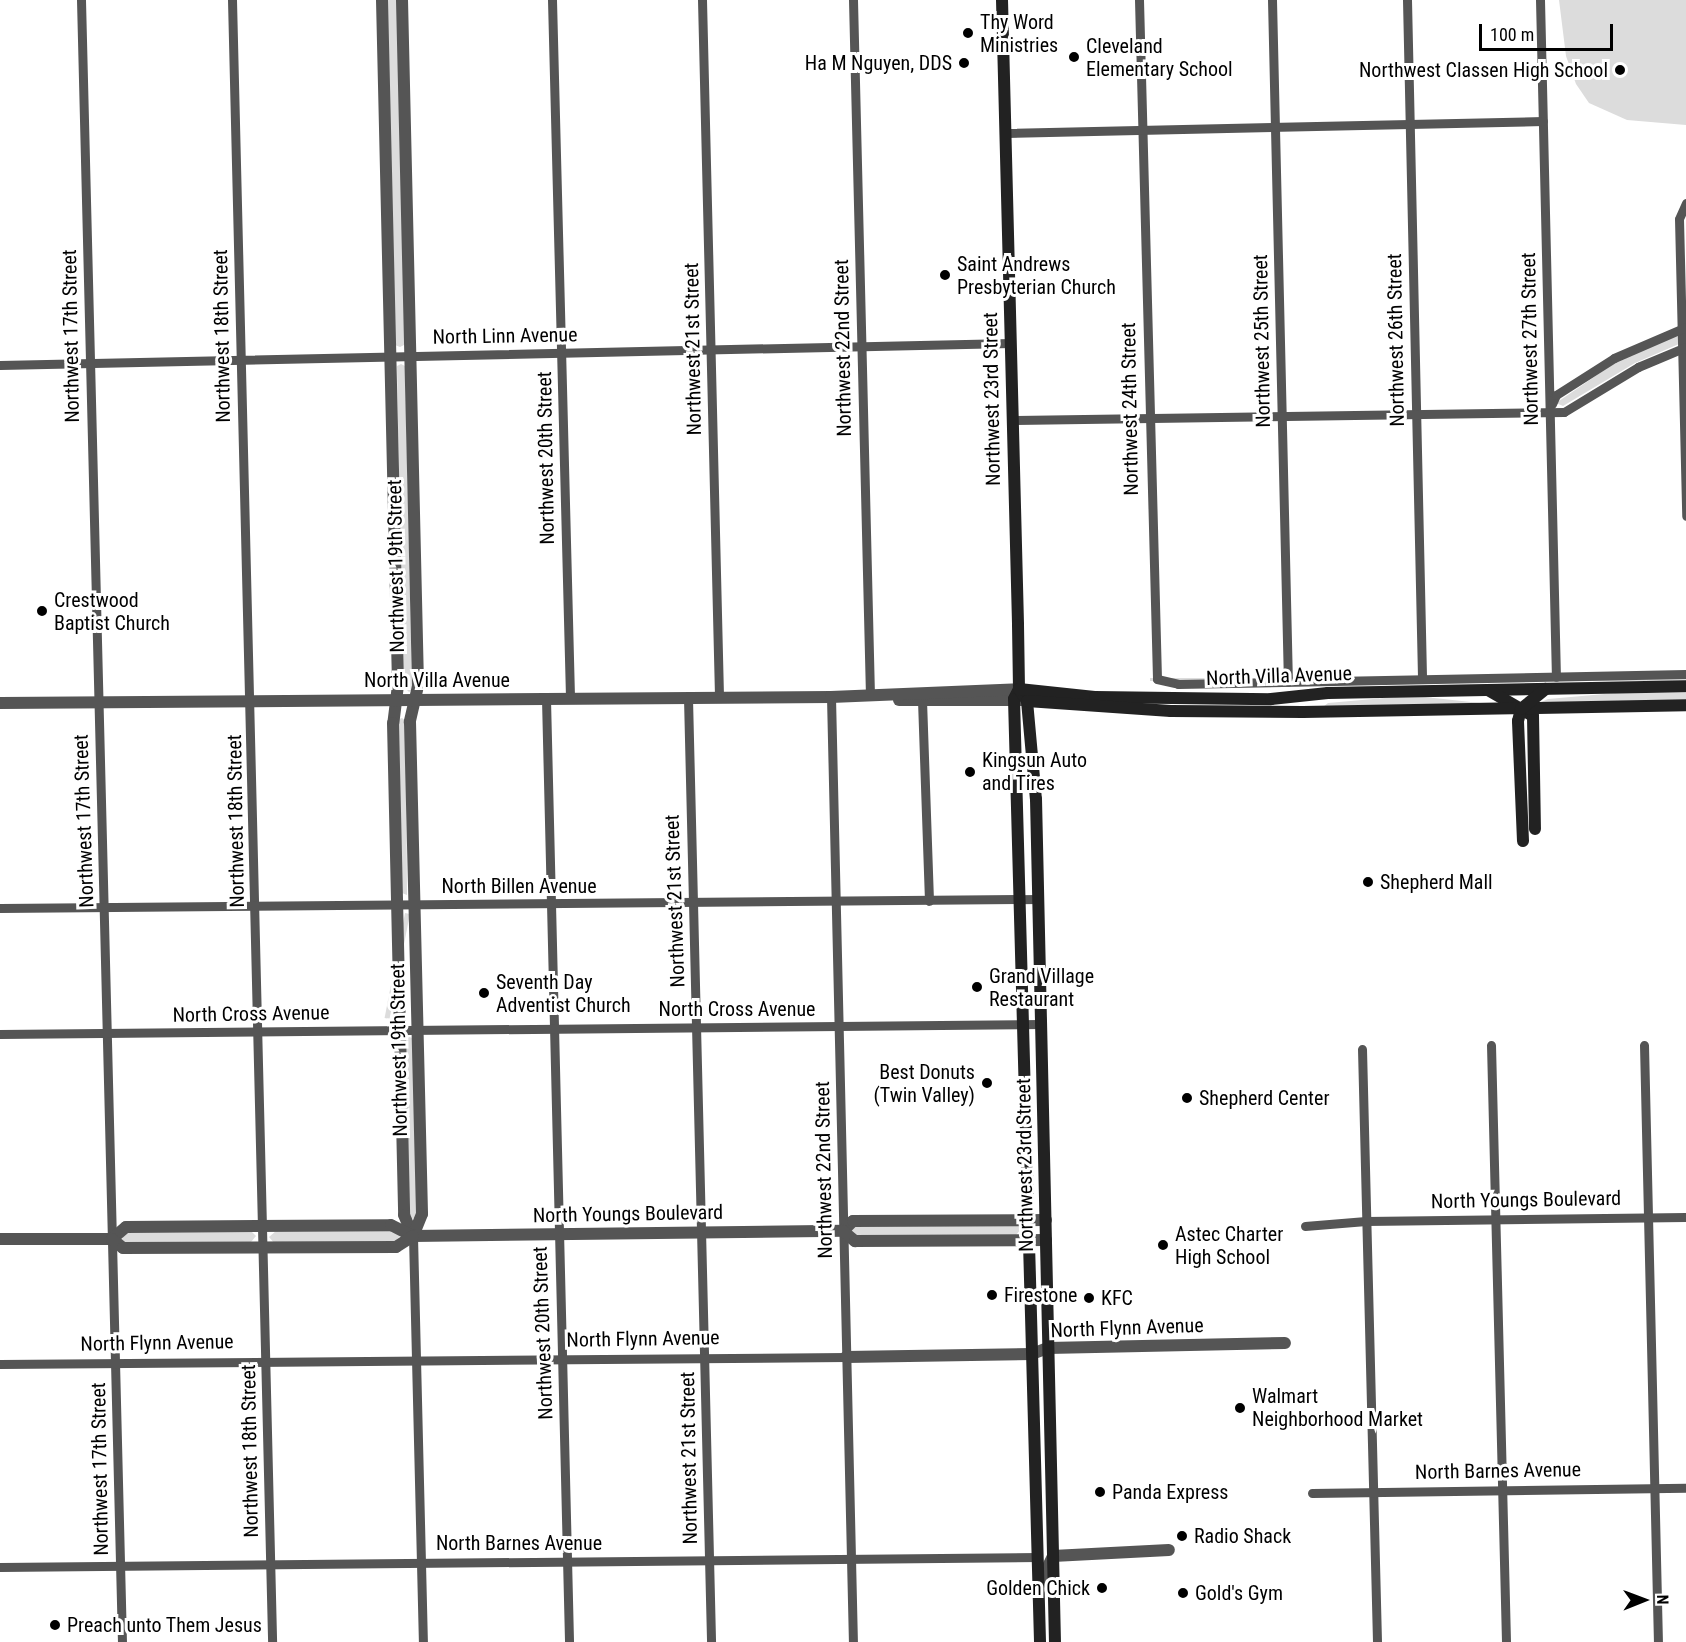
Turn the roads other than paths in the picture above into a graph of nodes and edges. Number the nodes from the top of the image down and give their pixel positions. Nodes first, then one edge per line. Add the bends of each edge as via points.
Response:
1 (81, 0) edge
2 (232, 0) edge
3 (382, 0) edge
4 (402, 0) edge
5 (552, 0) edge
6 (702, 0) edge
7 (853, 0) edge
8 (1002, 0) edge
9 (1139, 0) edge
10 (1272, 0) edge
11 (1407, 0) edge
12 (1540, 0) edge
13 (1543, 121) junction
14 (1410, 124) junction
15 (1275, 127) junction
16 (1142, 129) junction
17 (1006, 133) junction
18 (1685, 203) edge
19 (1684, 328) edge
20 (1011, 343) junction
21 (861, 346) junction
22 (1684, 348) edge
23 (711, 349) junction
24 (561, 353) junction
25 (391, 356) junction
26 (411, 356) junction
27 (240, 359) junction
28 (90, 363) junction
29 (0, 365) edge
30 (1550, 409) junction
31 (1416, 412) junction
32 (1282, 415) junction
33 (1148, 418) junction
34 (1012, 420) junction
35 (1686, 516) edge
36 (1154, 674) joint
37 (1686, 674) edge
38 (1556, 677) junction
39 (1422, 679) junction
40 (1288, 682) junction
41 (1686, 686) edge
42 (1546, 689) junction
43 (1488, 690) junction
44 (1328, 693) junction
45 (1016, 694) junction
46 (872, 696) junction
47 (831, 697) junction
48 (688, 698) junction
49 (719, 698) junction
50 (546, 699) junction
51 (570, 699) junction
52 (1271, 699) junction
53 (396, 700) junction
54 (415, 700) junction
55 (922, 700) junction
56 (249, 701) junction
57 (1027, 701) junction
58 (99, 702) junction
59 (0, 703) edge
60 (1686, 705) edge
61 (1521, 709) junction
62 (1309, 711) junction
63 (1032, 756) junction
64 (1016, 757) junction
65 (1036, 799) junction
66 (1018, 801) junction
67 (1535, 829) dead end
68 (1523, 841) dead end
69 (1037, 847) junction
70 (1020, 848) junction
71 (1022, 899) junction
72 (1039, 899) junction
73 (836, 901) junction
74 (929, 901) junction
75 (693, 902) junction
76 (415, 904) junction
77 (551, 904) junction
78 (255, 905) junction
79 (398, 905) junction
80 (0, 908) edge
81 (105, 908) junction
82 (1023, 920) junction
83 (1040, 937) junction
84 (1024, 974) junction
85 (1025, 1024) junction
86 (1042, 1024) junction
87 (838, 1027) junction
88 (697, 1028) junction
89 (555, 1029) junction
90 (418, 1030) junction
91 (401, 1031) junction
92 (258, 1032) junction
93 (0, 1034) edge
94 (108, 1034) junction
95 (1491, 1045) dead end
96 (1644, 1045) dead end
97 (1362, 1049) dead end
98 (1044, 1137) junction
99 (1028, 1138) junction
100 (1686, 1217) edge
101 (1648, 1218) junction
102 (1030, 1220) junction
103 (1046, 1220) junction
104 (1495, 1220) junction
105 (1366, 1221) junction
106 (262, 1226) junction
107 (1305, 1226) dead end
108 (843, 1232) junction
109 (701, 1233) junction
110 (558, 1235) junction
111 (413, 1236) junction
112 (0, 1239) edge
113 (112, 1239) junction
114 (1030, 1240) junction
115 (1046, 1240) junction
116 (263, 1248) junction
117 (1285, 1343) dead end
118 (1048, 1348) junction
119 (1032, 1354) junction
120 (846, 1357) junction
121 (704, 1358) junction
122 (562, 1359) junction
123 (266, 1361) junction
124 (416, 1361) junction
125 (116, 1363) junction
126 (0, 1364) edge
127 (1050, 1420) junction
128 (1033, 1421) junction
129 (1034, 1472) junction
130 (1051, 1472) junction
131 (1654, 1488) junction
132 (1686, 1488) edge
133 (1502, 1491) junction
134 (1373, 1492) junction
135 (1312, 1493) dead end
136 (1037, 1538) junction
137 (1169, 1550) dead end
138 (1053, 1556) junction
139 (1038, 1557) junction
140 (850, 1560) junction
141 (709, 1561) junction
142 (567, 1562) junction
143 (421, 1563) junction
144 (270, 1565) junction
145 (120, 1566) junction
146 (0, 1567) edge
147 (1038, 1587) junction
148 (122, 1642) edge
149 (272, 1642) edge
150 (423, 1642) edge
151 (568, 1642) edge
152 (711, 1642) edge
153 (853, 1642) edge
154 (1040, 1642) edge
155 (1055, 1642) edge
156 (1377, 1642) edge
157 (1506, 1642) edge
158 (1658, 1642) edge

1 - 28 street, Northwest 17th Street
2 - 27 street, Northwest 18th Street
3 - 25 street, Northwest 19th Street
4 - 26 street, Northwest 19th Street
5 - 24 street, Northwest 20th Street
6 - 23 street, Northwest 21st Street
7 - 21 street, Northwest 22nd Street
8 - 17 main road, Northwest 23rd Street
9 - 16 street, Northwest 24th Street
10 - 15 street, Northwest 25th Street
11 - 14 street, Northwest 26th Street
12 - 13 street, Northwest 27th Street
13 - 14 street
13 - 30 street, Northwest 27th Street
14 - 15 street
14 - 31 street, Northwest 26th Street
15 - 16 street
15 - 32 street, Northwest 25th Street
16 - 17 street
16 - 33 street, Northwest 24th Street
17 - 20 main road, Northwest 23rd Street
18 - 19 street via 1679,219
19 - 22 street
19 - 30 street via 1614,358 1556,395
20 - 21 street, North Linn Avenue
20 - 34 main road, Northwest 23rd Street
21 - 23 street, North Linn Avenue
21 - 46 street, Northwest 22nd Street
22 - 30 street via 1638,367 1564,412
22 - 35 street
23 - 24 street, North Linn Avenue
23 - 49 street, Northwest 21st Street
24 - 26 street, North Linn Avenue
24 - 51 street, Northwest 20th Street
25 - 26 street, North Linn Avenue
25 - 27 street, North Linn Avenue
25 - 53 street, Northwest 19th Street
26 - 54 street, Northwest 19th Street via 418,686
27 - 28 street, North Linn Avenue
27 - 56 street, Northwest 18th Street
28 - 29 street, North Linn Avenue
28 - 58 street, Northwest 17th Street
30 - 31 street
30 - 38 street, Northwest 27th Street
31 - 32 street
31 - 39 street, Northwest 26th Street
32 - 33 street
32 - 40 street, Northwest 25th Street
33 - 34 street
33 - 36 street, Northwest 24th Street
34 - 45 main road, Northwest 23rd Street
36 - 40 street, North Villa Avenue via 1167,684
37 - 38 street, North Villa Avenue
38 - 39 street, North Villa Avenue
39 - 40 street, North Villa Avenue
41 - 42 main road, North Villa Avenue
42 - 43 main road, North Villa Avenue
42 - 61 main road
43 - 44 main road, North Villa Avenue
43 - 61 main road
44 - 52 main road, North Villa Avenue
44 - 62 main road
45 - 46 street, North Villa Avenue via 978,688
45 - 52 main road, North Villa Avenue
45 - 55 street, North Villa Avenue
45 - 57 main road
45 - 64 main road, Northwest 23rd Street
46 - 47 street, North Villa Avenue
46 - 55 street, North Villa Avenue
47 - 49 street, North Villa Avenue
47 - 73 street, Northwest 22nd Street
48 - 49 street, North Villa Avenue
48 - 51 street, North Villa Avenue
48 - 75 street, Northwest 21st Street
50 - 51 street, North Villa Avenue
50 - 54 street, North Villa Avenue
50 - 77 street, Northwest 20th Street
52 - 62 main road
53 - 54 street, North Villa Avenue
53 - 56 street, North Villa Avenue
53 - 79 street, Northwest 19th Street via 393,723
54 - 76 street, Northwest 19th Street via 410,722
55 - 74 street
56 - 58 street, North Villa Avenue
56 - 78 street, Northwest 18th Street
57 - 62 main road, North Villa Avenue via 1171,711
57 - 63 main road, Northwest 23rd Street
58 - 59 street, North Villa Avenue
58 - 81 street, Northwest 17th Street
60 - 61 main road, North Villa Avenue
61 - 62 main road, North Villa Avenue
61 - 67 main road via 1533,716
61 - 68 main road via 1518,721
63 - 64 main road
63 - 65 main road, Northwest 23rd Street
64 - 66 main road, Northwest 23rd Street
65 - 66 main road
65 - 69 main road, Northwest 23rd Street
66 - 70 main road, Northwest 23rd Street
69 - 70 main road
69 - 72 main road, Northwest 23rd Street
70 - 71 main road, Northwest 23rd Street
71 - 72 street, North Billen Avenue
71 - 74 street, North Billen Avenue
71 - 82 main road, Northwest 23rd Street
72 - 83 main road, Northwest 23rd Street
73 - 74 street, North Billen Avenue
73 - 75 street, North Billen Avenue
73 - 87 street, Northwest 22nd Street
75 - 77 street, North Billen Avenue
75 - 88 street, Northwest 21st Street
76 - 77 street, North Billen Avenue
76 - 79 street, North Billen Avenue
76 - 90 street, Northwest 19th Street
77 - 89 street, Northwest 20th Street
78 - 79 street, North Billen Avenue
78 - 81 street, North Billen Avenue
78 - 92 street, Northwest 18th Street
79 - 91 street, Northwest 19th Street
80 - 81 street, North Billen Avenue
81 - 94 street, Northwest 17th Street
82 - 83 main road
82 - 84 main road, Northwest 23rd Street
83 - 84 main road
83 - 86 main road, Northwest 23rd Street
84 - 85 main road, Northwest 23rd Street
85 - 86 street, North Cross Avenue
85 - 87 street, North Cross Avenue
85 - 99 main road, Northwest 23rd Street
86 - 98 main road, Northwest 23rd Street
87 - 88 street, North Cross Avenue
87 - 108 street, Northwest 22nd Street
88 - 89 street, North Cross Avenue
88 - 109 street, Northwest 21st Street
89 - 90 street, North Cross Avenue
89 - 110 street, Northwest 20th Street
90 - 91 street, North Cross Avenue
90 - 111 street, Northwest 19th Street via 422,1214
91 - 92 street, North Cross Avenue
91 - 111 street, Northwest 19th Street via 404,1215
92 - 94 street, North Cross Avenue
92 - 106 street, Northwest 18th Street
93 - 94 street, North Cross Avenue
94 - 113 street, Northwest 17th Street
95 - 104 street
96 - 101 street
97 - 105 street
98 - 99 main road
98 - 103 main road, Northwest 23rd Street
99 - 102 main road, Northwest 23rd Street
100 - 101 street, North Youngs Boulevard
101 - 104 street, North Youngs Boulevard
101 - 131 street
102 - 103 street, North Youngs Boulevard
102 - 108 street, North Youngs Boulevard via 853,1221
102 - 114 main road, Northwest 23rd Street
103 - 115 main road, Northwest 23rd Street
104 - 105 street, North Youngs Boulevard
104 - 133 street
105 - 107 street, North Youngs Boulevard
105 - 134 street
106 - 111 street, North Youngs Boulevard via 391,1225
106 - 113 street, North Youngs Boulevard via 126,1227
106 - 116 street, Northwest 18th Street
108 - 109 street, North Youngs Boulevard
108 - 114 street, North Youngs Boulevard via 855,1241
108 - 120 street, Northwest 22nd Street
109 - 110 street, North Youngs Boulevard
109 - 121 street, Northwest 21st Street
110 - 111 street, North Youngs Boulevard
110 - 122 street, Northwest 20th Street
111 - 116 street, North Youngs Boulevard via 396,1247
111 - 124 street, Northwest 19th Street
112 - 113 street, North Youngs Boulevard
113 - 116 street, North Youngs Boulevard via 123,1248
113 - 125 street, Northwest 17th Street
114 - 115 street, North Youngs Boulevard
114 - 119 main road, Northwest 23rd Street
115 - 118 main road, Northwest 23rd Street
116 - 123 street, Northwest 18th Street
117 - 118 street, North Flynn Avenue
118 - 119 street, North Flynn Avenue
118 - 127 main road, Northwest 23rd Street
119 - 120 street, North Flynn Avenue
119 - 128 main road, Northwest 23rd Street
120 - 121 street, North Flynn Avenue
120 - 140 street, Northwest 22nd Street
121 - 122 street, North Flynn Avenue
121 - 141 street, Northwest 21st Street
122 - 124 street, North Flynn Avenue
122 - 142 street, Northwest 20th Street
123 - 124 street, North Flynn Avenue
123 - 125 street, North Flynn Avenue
123 - 144 street, Northwest 18th Street
124 - 143 street, Northwest 19th Street
125 - 126 street, North Flynn Avenue
125 - 145 street, Northwest 17th Street
127 - 128 main road
127 - 130 main road, Northwest 23rd Street
128 - 129 main road, Northwest 23rd Street
129 - 130 main road
129 - 136 main road, Northwest 23rd Street
130 - 138 main road, Northwest 23rd Street
131 - 132 street, North Barnes Avenue
131 - 133 street, North Barnes Avenue
131 - 158 street
133 - 134 street, North Barnes Avenue
133 - 157 street
134 - 135 street, North Barnes Avenue
134 - 156 street
136 - 138 street
136 - 139 main road, Northwest 23rd Street
137 - 138 street
138 - 147 street
138 - 155 main road, Northwest 23rd Street
139 - 140 street, North Barnes Avenue
139 - 147 main road, Northwest 23rd Street
140 - 141 street, North Barnes Avenue
140 - 153 street, Northwest 22nd Street
141 - 142 street, North Barnes Avenue
141 - 152 street, Northwest 21st Street
142 - 143 street, North Barnes Avenue
142 - 151 street, Northwest 20th Street
143 - 144 street, North Barnes Avenue
143 - 150 street, Northwest 19th Street
144 - 145 street, North Barnes Avenue
144 - 149 street, Northwest 18th Street
145 - 146 street, North Barnes Avenue
145 - 148 street, Northwest 17th Street
147 - 154 main road, Northwest 23rd Street

